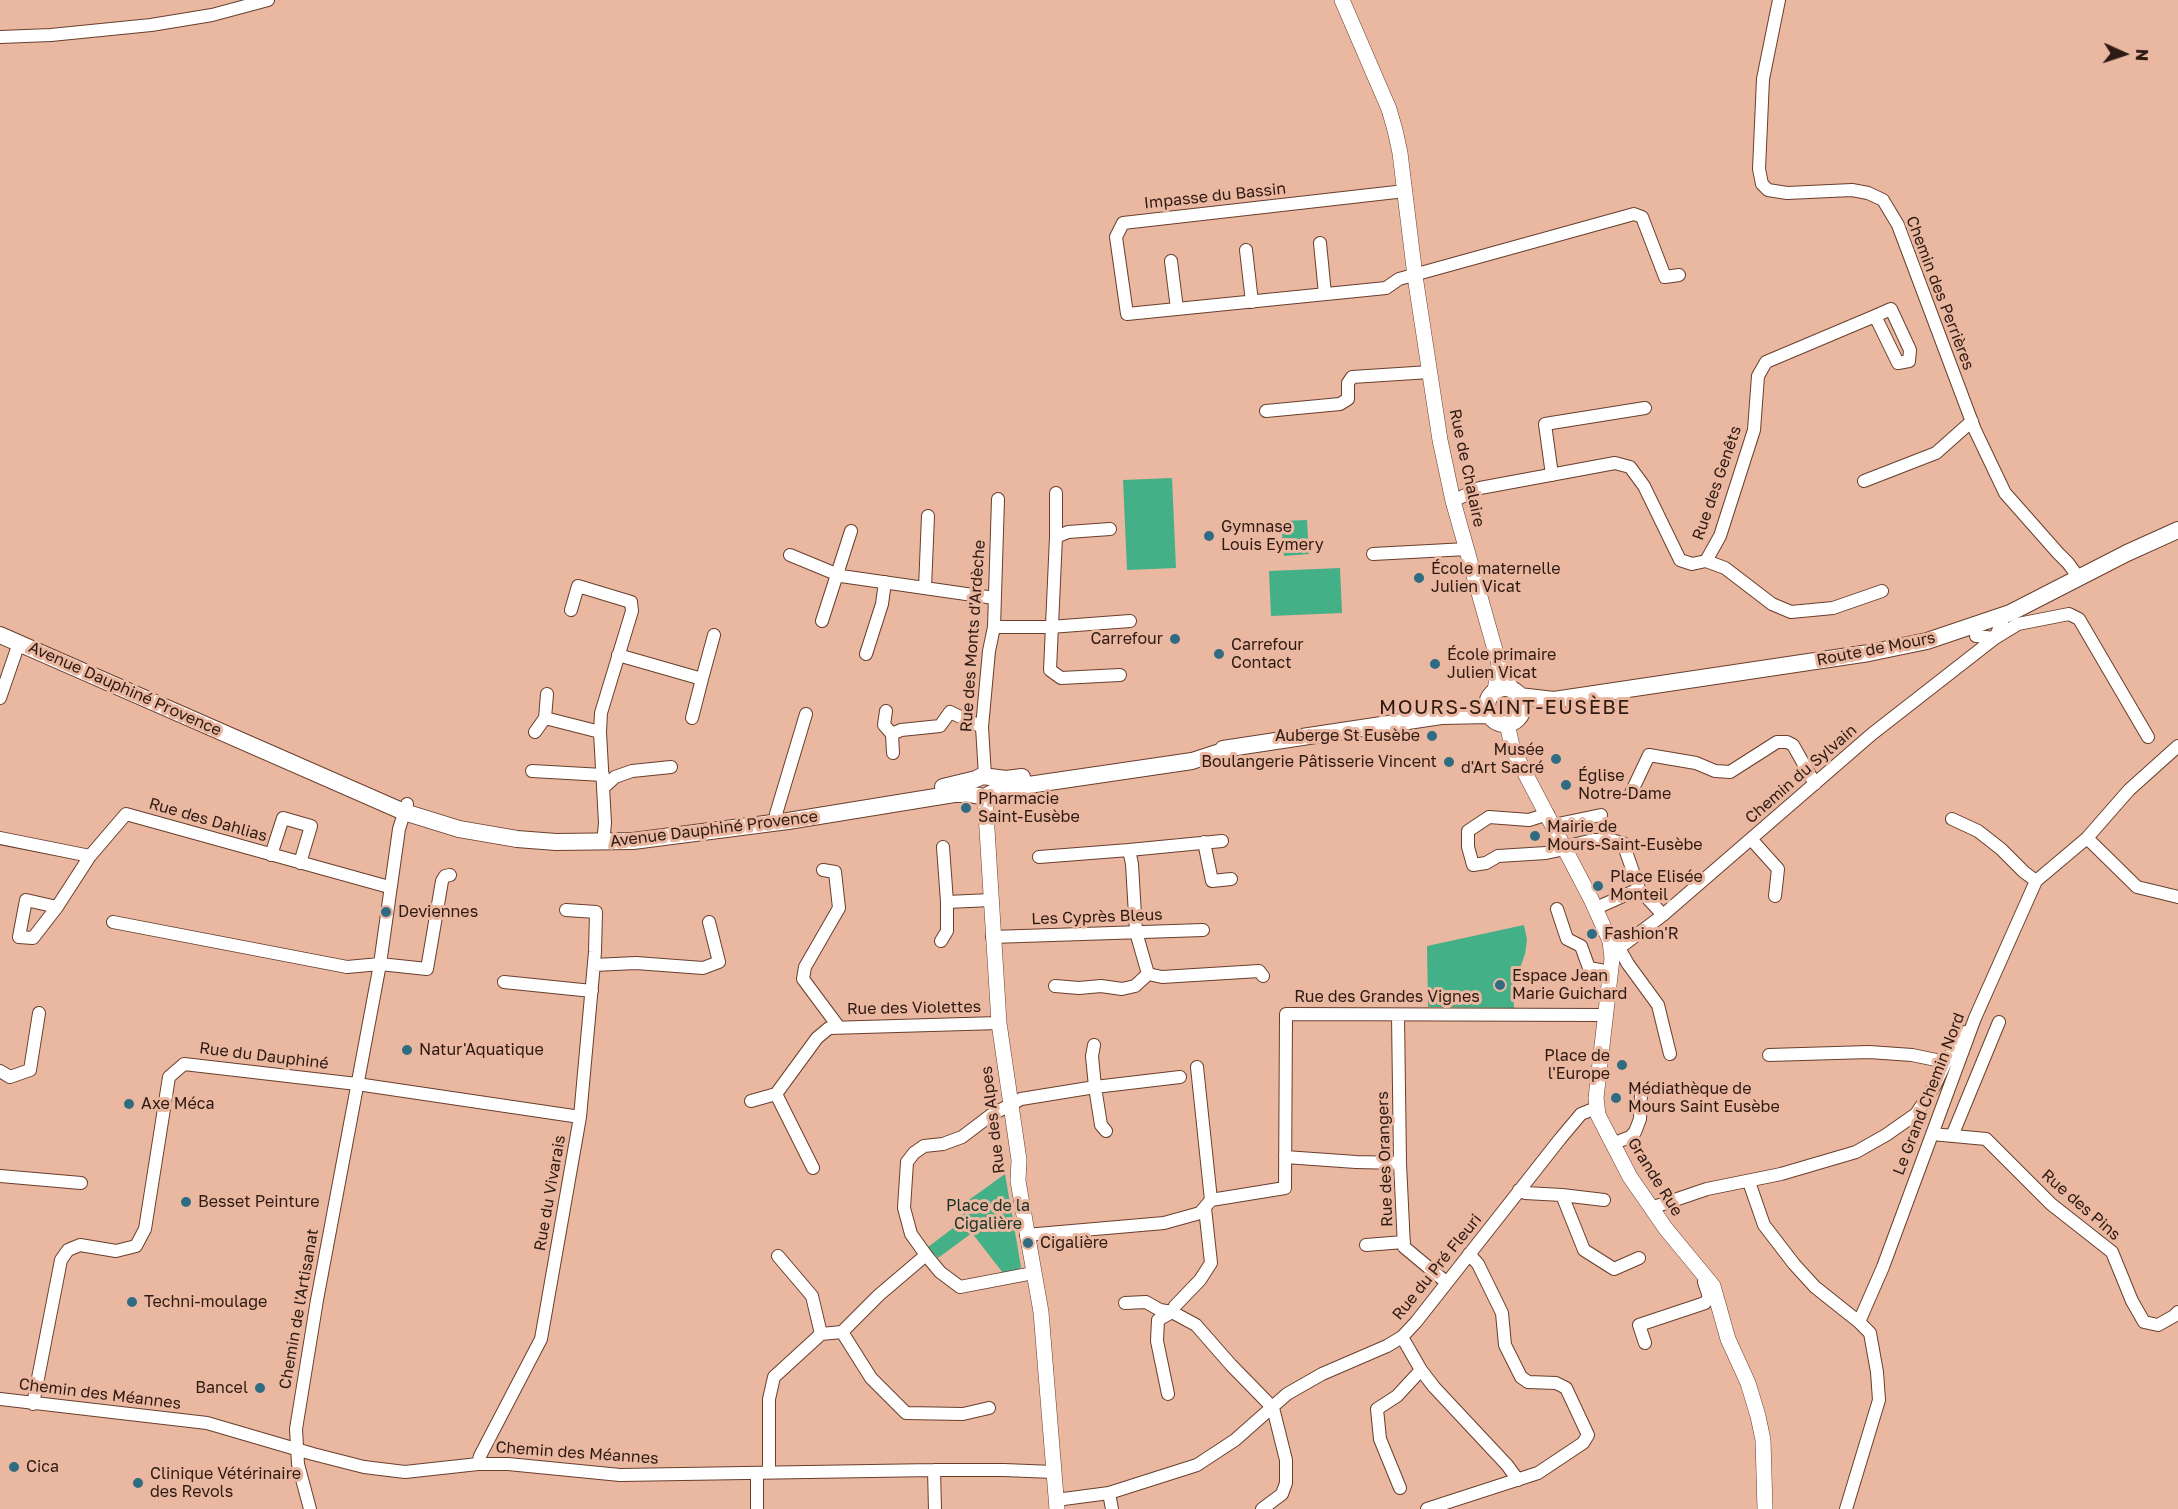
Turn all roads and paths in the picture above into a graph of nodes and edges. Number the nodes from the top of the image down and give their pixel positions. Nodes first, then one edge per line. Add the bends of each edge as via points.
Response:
1 (268, 0) edge
2 (1342, 0) edge
3 (1779, 0) edge
4 (0, 38) edge
5 (1404, 191) junction
6 (1320, 243) dead end
7 (1246, 250) dead end
8 (1171, 261) dead end
9 (1679, 275) dead end
10 (1415, 276) junction
11 (1325, 294) junction
12 (1251, 302) junction
13 (1177, 309) junction
14 (1875, 316) dead end
15 (1430, 372) junction
16 (1644, 408) dead end
17 (1266, 411) dead end
18 (1972, 421) junction
19 (1552, 475) junction
20 (1864, 481) dead end
21 (1056, 493) dead end
22 (998, 499) dead end
23 (1453, 501) junction
24 (928, 516) dead end
25 (1110, 529) dead end
26 (2178, 530) edge
27 (851, 531) dead end
28 (1056, 537) junction
29 (1467, 549) junction
30 (1373, 554) dead end
31 (790, 555) dead end
32 (1706, 561) junction
33 (836, 574) junction
34 (2079, 578) junction
35 (885, 582) junction
36 (925, 588) junction
37 (1882, 591) dead end
38 (994, 598) junction
39 (571, 610) dead end
40 (2010, 618) junction
41 (822, 621) dead end
42 (1130, 621) dead end
43 (994, 627) junction
44 (1050, 627) junction
45 (1972, 632) junction
46 (0, 635) edge
47 (714, 635) dead end
48 (1995, 638) junction
49 (19, 643) junction
50 (1979, 652) junction
51 (866, 654) dead end
52 (618, 655) junction
53 (1120, 675) dead end
54 (702, 679) junction
55 (547, 694) dead end
56 (0, 698) edge
57 (1501, 698) junction
58 (1554, 700) junction
59 (886, 711) dead end
60 (807, 714) dead end
61 (545, 718) junction
62 (692, 718) dead end
63 (1514, 719) junction
64 (982, 727) junction
65 (535, 732) dead end
66 (600, 732) junction
67 (892, 734) junction
68 (2148, 737) dead end
69 (2178, 746) edge
70 (893, 753) dead end
71 (671, 768) dead end
72 (532, 771) dead end
73 (604, 781) junction
74 (1815, 784) junction
75 (984, 786) junction
76 (1631, 793) dead end
77 (406, 808) junction
78 (776, 814) junction
79 (1601, 815) dead end
80 (1952, 819) dead end
81 (1550, 820) junction
82 (0, 838) edge
83 (604, 838) junction
84 (1751, 838) junction
85 (2087, 838) junction
86 (1222, 841) dead end
87 (1204, 842) junction
88 (943, 847) dead end
89 (1564, 848) junction
90 (1129, 850) junction
91 (271, 855) junction
92 (90, 856) junction
93 (1039, 857) dead end
94 (300, 863) junction
95 (823, 870) dead end
96 (450, 875) dead end
97 (1231, 879) dead end
98 (2036, 881) junction
99 (389, 887) junction
100 (1639, 889) junction
101 (1775, 896) dead end
102 (2178, 897) edge
103 (991, 900) junction
104 (947, 902) junction
105 (57, 907) dead end
106 (1596, 908) junction
107 (1557, 909) dead end
108 (566, 910) dead end
109 (1662, 915) junction
110 (113, 922) dead end
111 (709, 922) dead end
112 (1203, 930) dead end
113 (1136, 932) junction
114 (993, 937) junction
115 (941, 941) dead end
116 (1615, 949) junction
117 (380, 964) junction
118 (594, 965) junction
119 (1610, 972) junction
120 (1148, 974) junction
121 (1263, 976) dead end
122 (504, 982) dead end
123 (1055, 986) dead end
124 (592, 992) junction
125 (39, 1013) dead end
126 (1398, 1015) junction
127 (1605, 1015) junction
128 (1999, 1022) dead end
129 (999, 1023) junction
130 (1973, 1024) junction
131 (838, 1026) junction
132 (1094, 1045) dead end
133 (1670, 1054) dead end
134 (1769, 1055) dead end
135 (1946, 1062) junction
136 (1197, 1067) dead end
137 (5, 1074) edge
138 (1180, 1077) dead end
139 (357, 1084) junction
140 (1095, 1087) junction
141 (776, 1094) junction
142 (1641, 1094) dead end
143 (751, 1101) dead end
144 (1010, 1104) junction
145 (1596, 1108) junction
146 (580, 1117) junction
147 (1106, 1131) dead end
148 (1932, 1134) junction
149 (1953, 1136) junction
150 (1612, 1144) junction
151 (1285, 1157) junction
152 (1400, 1163) junction
153 (813, 1168) dead end
154 (0, 1176) edge
155 (1749, 1182) junction
156 (81, 1183) dead end
157 (1520, 1190) junction
158 (1562, 1195) junction
159 (1604, 1200) dead end
160 (1208, 1204) junction
161 (1651, 1208) junction
162 (1026, 1235) junction
163 (1404, 1242) junction
164 (1366, 1245) dead end
165 (1469, 1254) junction
166 (926, 1255) junction
167 (778, 1256) dead end
168 (1639, 1258) dead end
169 (1701, 1270) junction
170 (1033, 1274) junction
171 (1446, 1282) junction
172 (1125, 1303) dead end
173 (1172, 1312) junction
174 (2178, 1312) edge
175 (1860, 1322) junction
176 (842, 1332) junction
177 (821, 1334) junction
178 (1402, 1337) junction
179 (1645, 1343) dead end
180 (1421, 1370) junction
181 (1168, 1394) dead end
182 (0, 1399) edge
183 (33, 1404) junction
184 (989, 1408) dead end
185 (1273, 1408) junction
186 (296, 1449) junction
187 (478, 1464) junction
188 (934, 1470) junction
189 (763, 1472) junction
190 (1053, 1472) junction
191 (1518, 1480) junction
192 (1400, 1488) dead end
193 (1109, 1493) junction
194 (1056, 1505) edge
195 (310, 1509) edge
196 (757, 1509) edge
197 (935, 1509) edge
198 (1112, 1509) edge
199 (1262, 1509) edge
200 (1426, 1509) edge
201 (1765, 1509) edge
202 (1846, 1509) edge

1 - 4 street via 151,25
2 - 5 street, Rue de Chalaire via 1389,109
3 - 18 street, Chemin des Perrières via 1763,79 1759,169 1762,184 1768,190 1787,193 1852,190 1883,200 1898,225
5 - 10 street, Rue de Chalaire
5 - 13 street, Impasse du Bassin via 1123,223 1116,237 1126,314
6 - 11 street
7 - 12 street
8 - 13 street
9 - 10 street via 1665,278 1642,218 1634,214
10 - 11 street via 1399,279 1386,288
10 - 15 street, Rue de Chalaire
11 - 12 street
12 - 13 street
14 - 32 street, Rue des Genêts via 1766,362 1758,376 1754,430 1719,536
15 - 17 street via 1352,378 1348,399 1340,404
15 - 23 street, Rue de Chalaire
16 - 19 street via 1545,424
18 - 20 street via 1936,453
18 - 34 street, Chemin des Perrières via 2005,493
19 - 23 street, Rue des Genêts via 1480,488
19 - 32 street, Rue des Genêts via 1615,463 1630,467 1644,486 1680,560 1692,564
21 - 28 street
22 - 38 street, Rue des Monts d'Ardèche
23 - 29 street, Rue de Chalaire
24 - 36 street
25 - 28 street via 1068,532
26 - 34 main road, Route de Mours
27 - 33 street
28 - 44 street
29 - 30 street
29 - 57 street, Rue de Chalaire via 1499,664
31 - 33 street
32 - 37 street via 1725,568 1773,604 1791,612 1833,608
33 - 35 street
33 - 41 street
34 - 40 main road, Route de Mours
35 - 36 street
35 - 51 street
36 - 38 street
38 - 43 street, Rue des Monts d'Ardèche
39 - 52 street via 578,586 631,602 632,611
40 - 45 main road, Route de Mours
40 - 48 street via 2002,622
40 - 68 street via 2069,614 2079,619
42 - 44 street
43 - 44 street
43 - 64 street, Rue des Monts d'Ardèche
44 - 53 street via 1050,670 1061,678
45 - 48 street
45 - 50 street
45 - 58 main road, Route de Mours via 1869,653
46 - 49 main road, Avenue Dauphiné Provence
47 - 54 street
48 - 50 street, Chemin du Sylvain
49 - 56 street
49 - 77 main road, Avenue Dauphiné Provence via 292,764
50 - 74 street, Chemin du Sylvain via 1872,734
52 - 54 street
52 - 66 street via 601,713
54 - 62 street
55 - 61 street
57 - 58 main road, Route de Mours
57 - 63 main road via 1522,702
57 - 63 main road via 1496,722
57 - 75 main road, Avenue Dauphiné Provence via 1441,716 1014,778
58 - 63 main road, Route de Mours
59 - 67 street via 884,725
60 - 78 street
61 - 65 street
61 - 66 street
63 - 81 street, Grande Rue via 1513,750
64 - 67 street via 950,712 940,726
64 - 75 street, Rue des Monts d'Ardèche
66 - 73 street
67 - 70 street
69 - 85 street, Le Grand Chemin Nord via 2129,790
71 - 73 street via 632,771
72 - 73 street
73 - 83 street
74 - 76 street via 1793,745 1777,742 1730,771 1649,755
74 - 84 street, Chemin du Sylvain
75 - 78 main road, Avenue Dauphiné Provence via 952,785
75 - 83 main road, Avenue Dauphiné Provence via 788,821 649,839
75 - 103 street, Rue des Alpes
77 - 83 main road, Avenue Dauphiné Provence via 486,835 556,842
77 - 99 street, Chemin de l'Artisanat
78 - 83 main road, Avenue Dauphiné Provence
79 - 81 street
80 - 98 street via 1978,831
81 - 89 street, Grande Rue
81 - 89 street via 1489,817 1468,831 1473,865 1498,856
82 - 92 street
84 - 101 street via 1778,870
84 - 109 street, Chemin du Sylvain
85 - 98 street, Le Grand Chemin Nord
85 - 102 street via 2137,887
86 - 87 street
87 - 90 street
87 - 97 street via 1212,881
88 - 104 street
89 - 100 street via 1593,840 1623,843
89 - 106 street, Grande Rue
90 - 93 street
90 - 113 street
91 - 92 street, Rue des Dahlias via 126,814
91 - 94 street, Rue des Dahlias
91 - 94 street via 283,818 311,826
92 - 105 street
94 - 99 street, Rue des Dahlias
95 - 131 street, Rue des Violettes via 835,872 839,908 805,967 803,979
96 - 117 street via 442,881 427,969
98 - 130 street, Le Grand Chemin Nord
99 - 117 street, Chemin de l'Artisanat
100 - 106 street
100 - 109 street
103 - 104 street
103 - 114 street, Rue des Alpes
104 - 115 street via 947,931
106 - 116 street, Grande Rue
107 - 119 street via 1567,939 1581,946 1589,968
108 - 118 street, Rue du Vivarais via 596,912
109 - 116 street, Chemin du Sylvain
110 - 117 street via 347,967
111 - 118 street via 719,962 703,969 636,963
112 - 113 street, Les Cyprès Bleus
113 - 114 street, Les Cyprès Bleus
113 - 120 street
114 - 129 street, Rue des Alpes
116 - 119 street, Grande Rue
116 - 133 street via 1658,1005
117 - 139 street, Chemin de l'Artisanat
118 - 124 street, Rue du Vivarais
119 - 127 street, Grande Rue
120 - 121 street via 1162,977 1260,971
120 - 123 street via 1136,986 1122,988
122 - 124 street
124 - 146 street, Rue du Vivarais
125 - 137 street via 30,1070
126 - 127 street, Rue des Grandes Vignes
126 - 151 street, Rue des Grandes Vignes via 1286,1014
126 - 152 street, Rue des Orangers
127 - 145 street, Grande Rue
128 - 149 street
129 - 131 street, Rue des Violettes
129 - 144 street, Rue des Alpes
130 - 135 street
130 - 148 street, Le Grand Chemin Nord
131 - 141 street via 817,1038
132 - 140 street
134 - 135 street via 1869,1052
135 - 155 street via 1916,1114 1886,1136 1856,1152
136 - 160 street
138 - 140 street
139 - 146 street, Rue du Dauphiné
139 - 183 street, Rue du Dauphiné via 184,1064 169,1077 145,1229 136,1246 116,1251 80,1245 68,1250 61,1260
139 - 186 street, Chemin de l'Artisanat via 316,1300
140 - 144 street
140 - 147 street via 1101,1125
141 - 143 street
141 - 153 street
142 - 150 street via 1635,1132
144 - 162 street, Rue des Alpes
144 - 166 street via 962,1137 924,1146 907,1162 904,1208 911,1234
145 - 150 street, Grande Rue
145 - 157 street, Rue du Pré Fleuri via 1581,1114
146 - 187 street, Rue du Vivarais via 541,1339
148 - 149 street, Rue des Pins
148 - 175 street, Le Grand Chemin Nord
149 - 174 street, Rue des Pins via 1986,1139 2051,1204 2112,1252 2144,1322 2158,1325
150 - 161 street, Grande Rue
151 - 152 street
151 - 160 street, Rue des Grandes Vignes via 1285,1188
152 - 163 street, Rue des Orangers
154 - 156 street
155 - 161 street via 1707,1189
155 - 175 street via 1764,1225 1794,1264 1815,1287
157 - 158 street
157 - 165 street, Rue du Pré Fleuri
158 - 159 street
158 - 168 street via 1584,1250 1614,1269
160 - 162 street, Rue des Grandes Vignes via 1200,1213 1164,1223
160 - 173 street via 1211,1263
161 - 169 street, Grande Rue
162 - 170 street, Rue des Alpes
163 - 164 street
163 - 171 street, Rue des Orangers via 1404,1247
165 - 171 street, Rue du Pré Fleuri
165 - 191 street via 1502,1312 1505,1345 1521,1377 1528,1382 1556,1383 1566,1388 1587,1429 1582,1443 1538,1473
166 - 170 street via 960,1287
166 - 176 street
167 - 177 street via 812,1296
169 - 179 street via 1708,1290 1707,1301 1640,1325
169 - 201 street, Grande Rue via 1713,1286 1728,1339 1758,1416 1763,1440
170 - 190 street, Rue des Alpes via 1047,1369
171 - 178 street, Rue du Pré Fleuri
172 - 173 street via 1146,1302
173 - 181 street via 1158,1320 1157,1341
173 - 185 street via 1196,1325
175 - 202 street via 1870,1333 1879,1400
176 - 177 street
176 - 184 street via 871,1378 906,1413 963,1414
177 - 189 street via 774,1377
178 - 180 street
178 - 185 street, Rue du Pré Fleuri via 1322,1374 1287,1394
180 - 191 street
180 - 192 street via 1397,1396 1377,1409 1380,1439
182 - 183 street, Chemin des Méannes
183 - 186 street, Chemin des Méannes via 207,1423
185 - 193 street, Rue du Pré Fleuri via 1197,1465
185 - 199 street via 1286,1460 1286,1483 1282,1494
186 - 187 street, Chemin des Méannes via 364,1467 405,1472
186 - 195 street, Chemin de l'Artisanat
187 - 189 street, Chemin des Méannes via 620,1475
188 - 189 street, Chemin des Méannes
188 - 190 street, Chemin des Méannes
188 - 197 street
189 - 196 street
190 - 194 street, Rue des Alpes
191 - 200 street
193 - 194 street, Rue du Pré Fleuri
193 - 198 street

